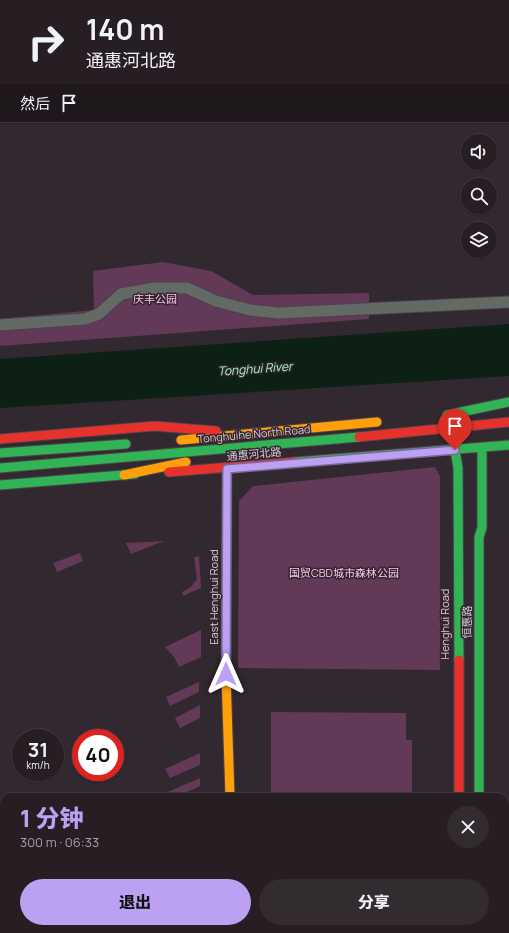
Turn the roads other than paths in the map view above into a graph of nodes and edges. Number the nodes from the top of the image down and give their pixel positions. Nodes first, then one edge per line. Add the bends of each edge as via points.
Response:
1 (509, 302) edge
2 (0, 325) edge
3 (509, 402) edge
4 (509, 410) edge
5 (385, 421) dead end
6 (509, 422) edge
7 (461, 426) junction
8 (509, 432) edge
9 (251, 433) junction
10 (0, 440) edge
11 (173, 440) dead end
12 (133, 443) dead end
13 (509, 445) edge
14 (259, 447) junction
15 (482, 447) junction
16 (455, 450) junction
17 (0, 453) edge
18 (0, 468) edge
19 (227, 469) junction
20 (124, 475) junction
21 (0, 485) edge
22 (458, 485) junction
23 (479, 537) junction
24 (230, 793) edge
25 (459, 793) edge
26 (479, 793) edge

1 - 2 street via 280,313 250,310 216,301 187,288 154,288 121,294 99,314 85,319
3 - 4 main road via 444,416
5 - 9 main road, Tonghuihe North Road
6 - 7 main road, Tonghuihe North Road
7 - 8 main road
7 - 14 main road, Tonghuihe North Road
9 - 10 main road, 通惠河北路 via 155,426
9 - 11 main road, Tonghuihe North Road
12 - 17 main road
13 - 15 main road, 通惠河北路
14 - 18 main road, Tonghuihe North Road
14 - 20 main road
15 - 16 main road, 通惠河北路
15 - 23 main road, 恒惠路 via 482,528
16 - 19 main road, 通惠河北路
16 - 22 main road, Henghui Road
19 - 20 main road, 通惠河北路
19 - 24 main road, East Henghui Road via 226,704
20 - 21 main road, 通惠河北路
22 - 23 main road via 469,479 476,482
22 - 25 main road, Henghui Road
23 - 26 main road, 恒惠路

